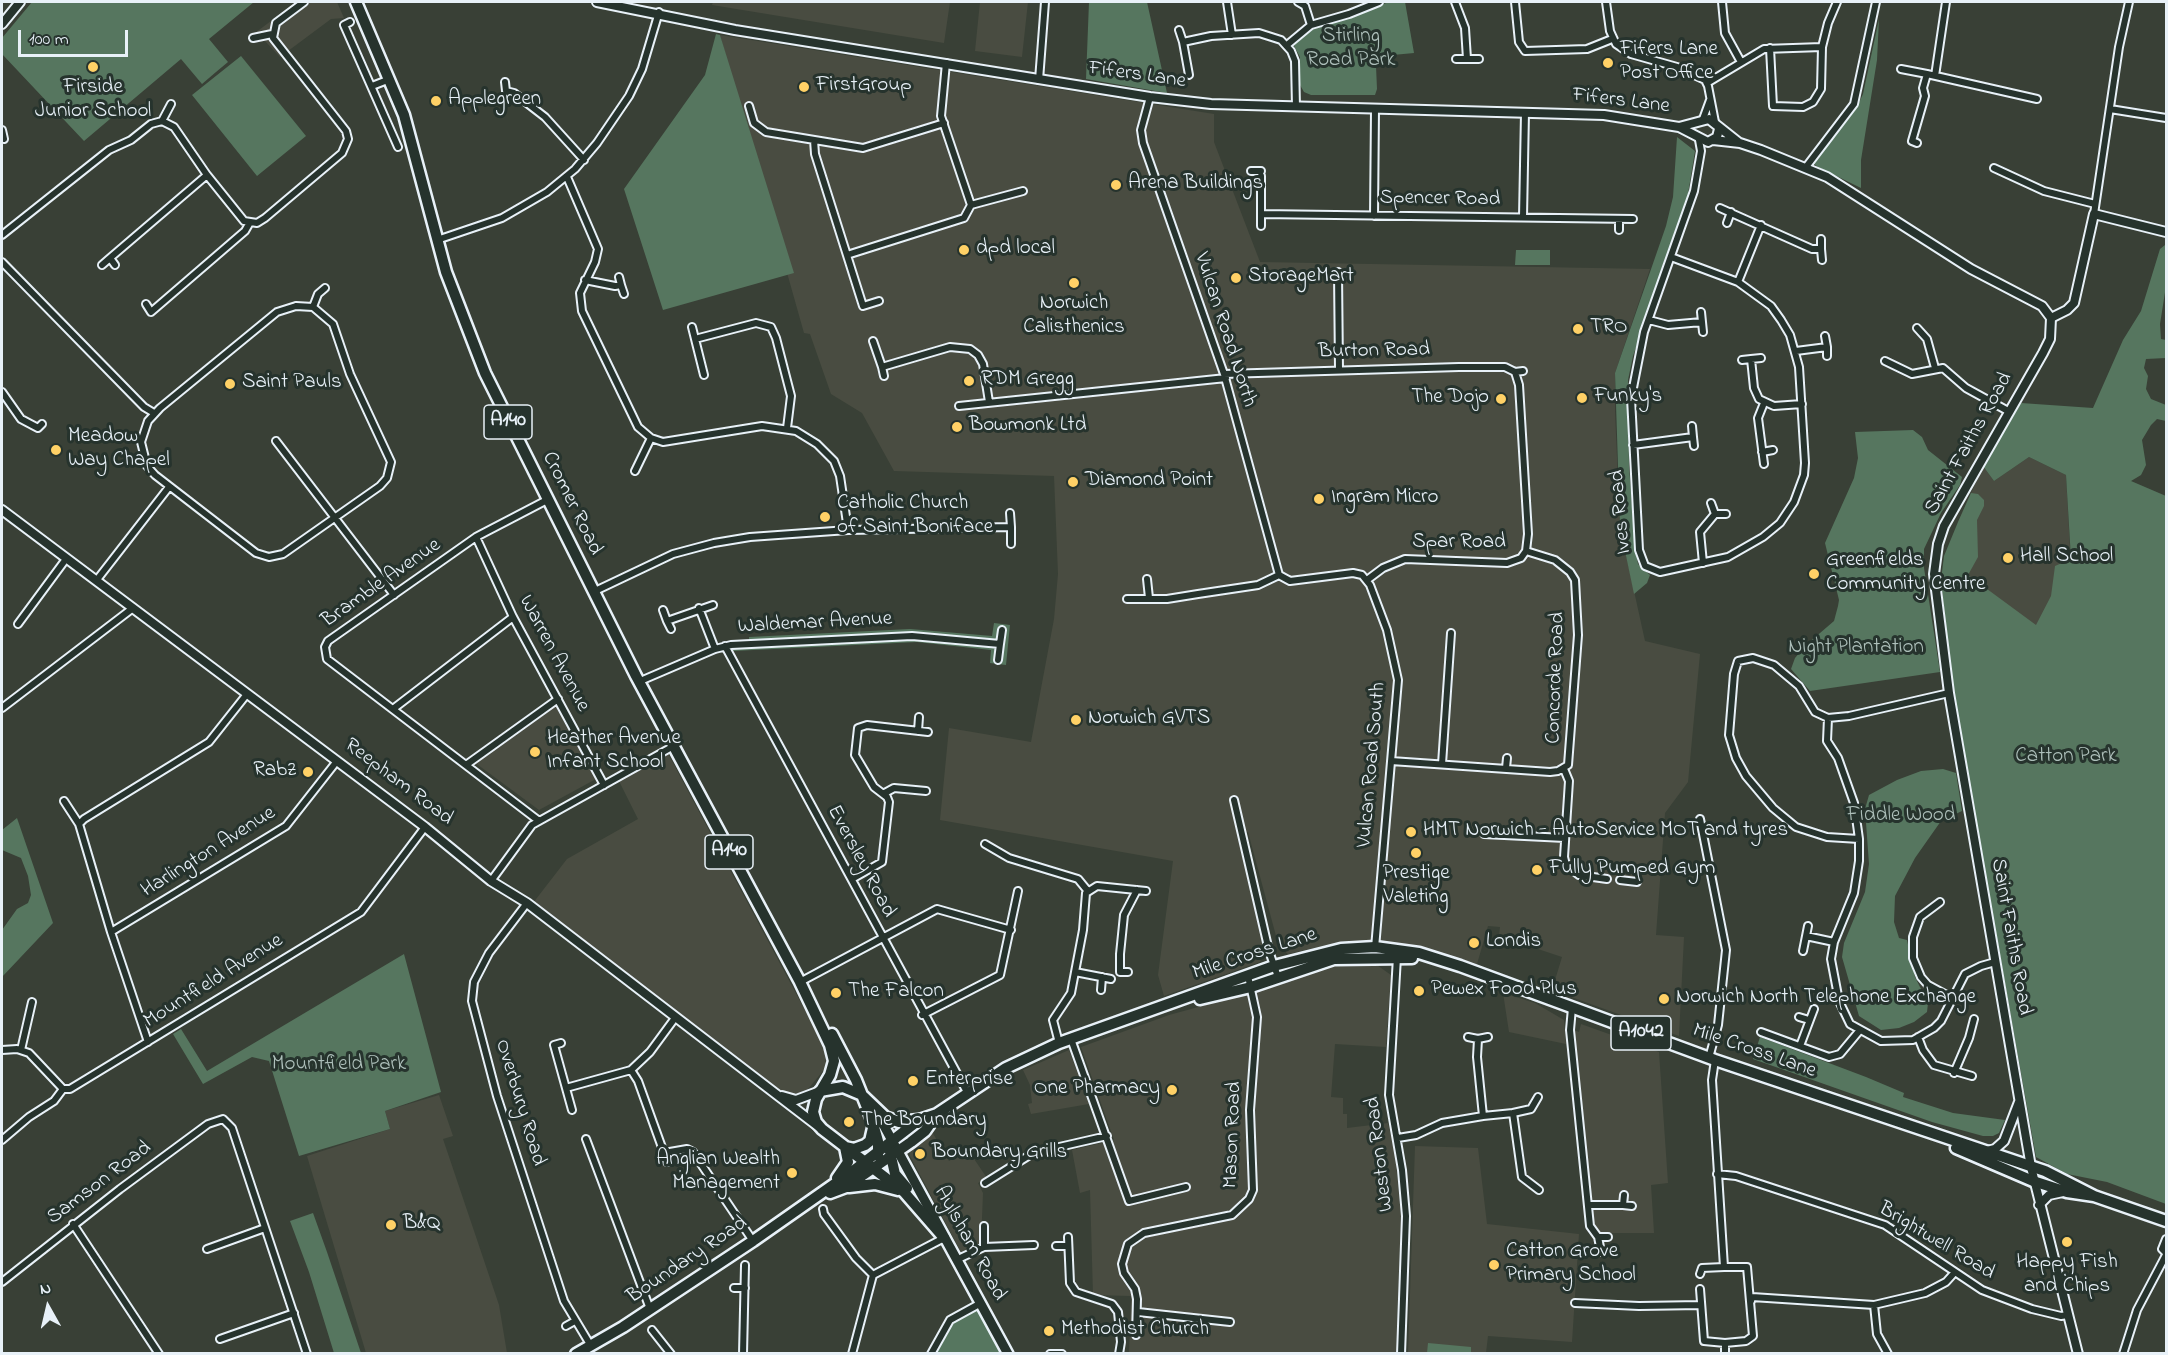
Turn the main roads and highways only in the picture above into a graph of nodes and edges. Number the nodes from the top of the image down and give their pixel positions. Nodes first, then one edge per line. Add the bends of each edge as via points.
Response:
1 (356, 2) edge
2 (1375, 952) junction
3 (1249, 981) junction
4 (809, 999) junction
5 (820, 1091) junction
6 (862, 1095) junction
7 (937, 1114) junction
8 (873, 1115) junction
9 (919, 1120) junction
10 (1929, 1134) junction
11 (844, 1146) junction
12 (893, 1148) junction
13 (873, 1160) junction
14 (846, 1187) junction
15 (904, 1192) junction
16 (2094, 1196) junction
17 (815, 1198) junction
18 (922, 1210) junction
19 (2166, 1221) edge
20 (944, 1238) junction
21 (579, 1353) edge
22 (1008, 1353) edge

1 - 4 highway, Cromer Road / A140 via 413,144 436,240 485,373 638,682
2 - 3 highway, Mile Cross Lane / A1042
2 - 3 highway, Mile Cross Lane / A1042 via 1324,952 1274,966
2 - 10 highway, Mile Cross Lane / A1042 via 1419,953
3 - 7 highway, Mile Cross Lane / A1042 via 1059,1043 1006,1068
4 - 5 highway, Cromer Road / A140 via 833,1056 830,1075
4 - 6 highway, Cromer Road / A140 via 828,1027
5 - 6 highway, Reepham Road via 837,1086
5 - 11 highway, Reepham Road / A140 via 813,1112 822,1129
6 - 8 highway, Cromer Road / A140
7 - 9 highway, Mile Cross Lane / A1042
7 - 12 highway
8 - 9 highway, A1042 via 895,1121
8 - 11 highway via 870,1141 859,1148
8 - 12 main road, Cromer Road
8 - 13 highway, Cromer Road / A140
9 - 12 highway, Mile Cross Lane / A1042
10 - 16 highway, Mile Cross Lane / A1042 via 2031,1167
10 - 16 highway, Mile Cross Lane / A1042 via 2033,1181
11 - 13 highway, Reepham Road
11 - 17 highway, Boundary Road via 848,1153 846,1168
12 - 13 highway, Boundary Road
12 - 13 highway, Boundary Road / A1042
12 - 18 highway via 895,1174
12 - 20 main road, Aylsham Road
13 - 14 highway, Boundary Road
13 - 15 highway, Reepham Road
13 - 17 highway, Boundary Road / A1042
14 - 15 highway via 875,1184
14 - 17 highway, Boundary Road
15 - 18 highway, Reepham Road
16 - 19 highway, A1042
17 - 21 highway, Boundary Road
18 - 20 highway
20 - 22 main road, Aylsham Road

